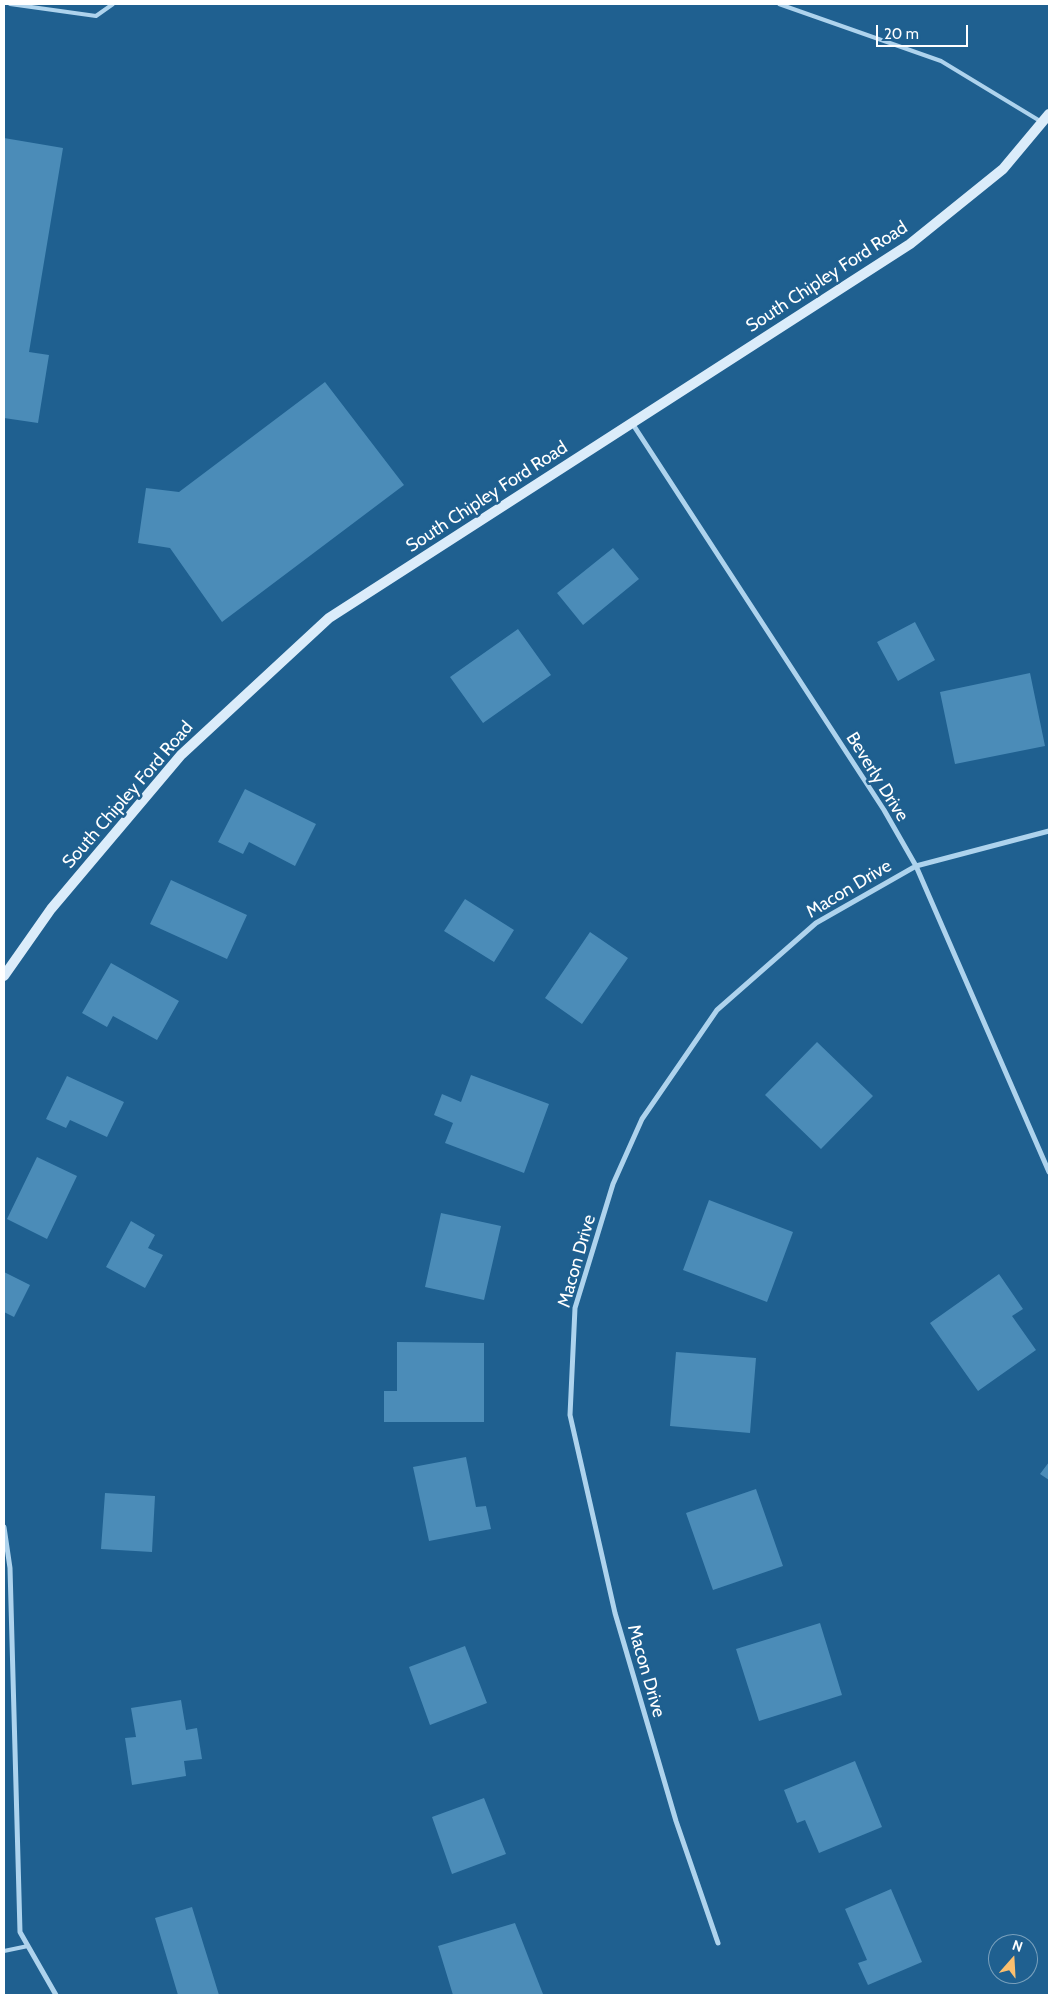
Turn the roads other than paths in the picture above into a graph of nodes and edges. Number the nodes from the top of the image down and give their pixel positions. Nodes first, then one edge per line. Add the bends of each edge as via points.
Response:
1 (10, 4) edge
2 (113, 4) edge
3 (779, 4) edge
4 (1046, 118) edge
5 (632, 423) junction
6 (1049, 831) edge
7 (916, 866) junction
8 (4, 976) edge
9 (1049, 1172) edge
10 (4, 1527) edge
11 (4, 1608) edge
12 (11, 1608) junction
13 (718, 1943) dead end
14 (28, 1946) junction
15 (4, 1951) edge
16 (56, 1995) edge

1 - 2 lane via 96,16
3 - 4 lane via 941,61
4 - 5 street, South Chipley Ford Road via 1003,169 910,244
5 - 7 street, Beverly Drive via 884,810
5 - 8 street, South Chipley Ford Road via 329,618 181,755 51,909
6 - 7 street, Macon Drive
7 - 9 street, Beverly Drive
7 - 13 street, Macon Drive via 816,923 717,1010 642,1119 613,1184 575,1308 570,1415 615,1613 676,1821
10 - 12 street
11 - 12 lane
12 - 14 street via 20,1932
14 - 15 lane
14 - 16 street

